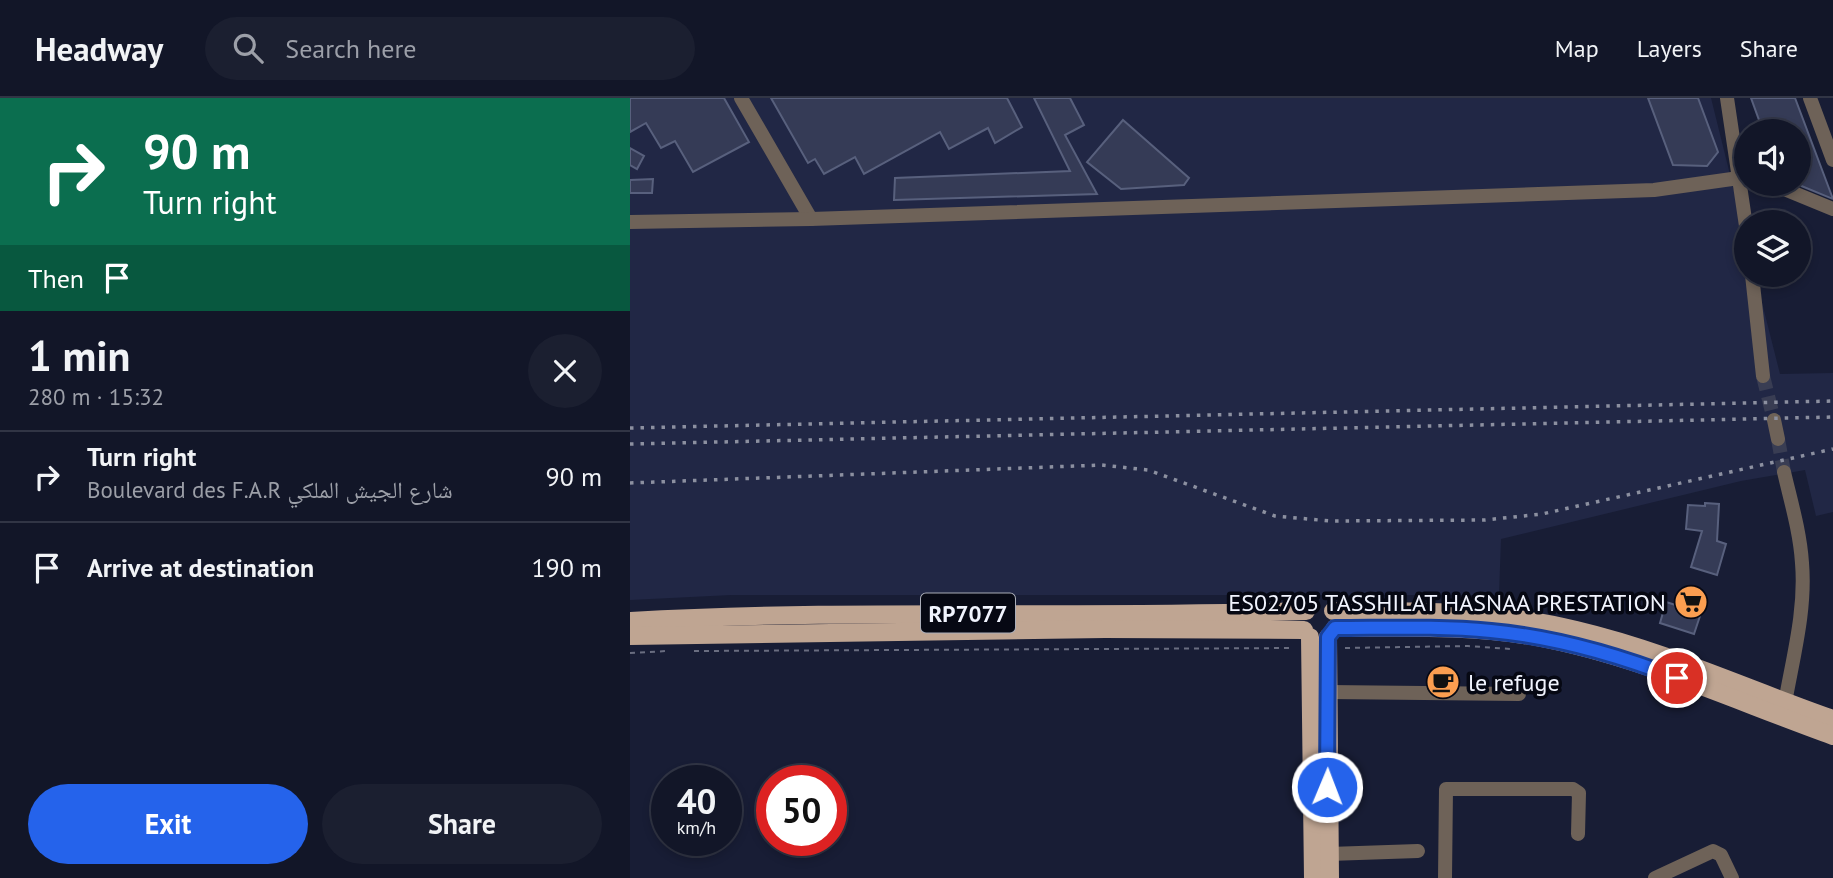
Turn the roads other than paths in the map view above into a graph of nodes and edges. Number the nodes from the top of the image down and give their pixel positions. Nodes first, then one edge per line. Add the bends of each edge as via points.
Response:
1 (741, 98) edge
2 (1727, 98) edge
3 (1810, 98) edge
4 (1734, 131) edge
5 (1833, 160) edge
6 (1734, 178) edge
7 (1801, 196) edge
8 (1833, 209) edge
9 (811, 219) junction
10 (630, 222) edge
11 (1753, 287) edge
12 (1763, 376) tunnel mouth
13 (1774, 420) tunnel mouth
14 (1778, 439) tunnel mouth
15 (1784, 472) tunnel mouth
16 (1306, 611) junction
17 (630, 621) edge
18 (1321, 634) junction
19 (630, 636) edge
20 (1328, 692) junction
21 (1519, 694) dead end
22 (1785, 703) junction
23 (1833, 719) edge
24 (1833, 736) edge
25 (1578, 834) dead end
26 (1418, 851) dead end
27 (1329, 854) junction
28 (1313, 878) edge
29 (1330, 878) edge
30 (1445, 878) edge
31 (1655, 878) edge
32 (1732, 878) edge

1 - 9 street
2 - 4 street
3 - 5 street
6 - 9 street via 1654,190
7 - 8 street
9 - 10 street
11 - 12 street
13 - 14 street
15 - 22 street via 1803,584
16 - 17 main road, RP7077 via 853,613
16 - 18 main road via 1303,618
16 - 18 main road, RP7077 via 1317,605
18 - 19 main road, RP7077 via 1105,629
18 - 20 main road
18 - 22 main road, RP7077 via 1477,614 1574,629 1678,660
18 - 24 main road, RP7077 via 1492,631 1573,645
18 - 28 main road
20 - 21 street
20 - 27 main road
22 - 23 main road, RP7077
25 - 30 street via 1580,800 1573,789 1446,789
26 - 27 street
27 - 29 main road
31 - 32 street via 1713,851 1721,855

